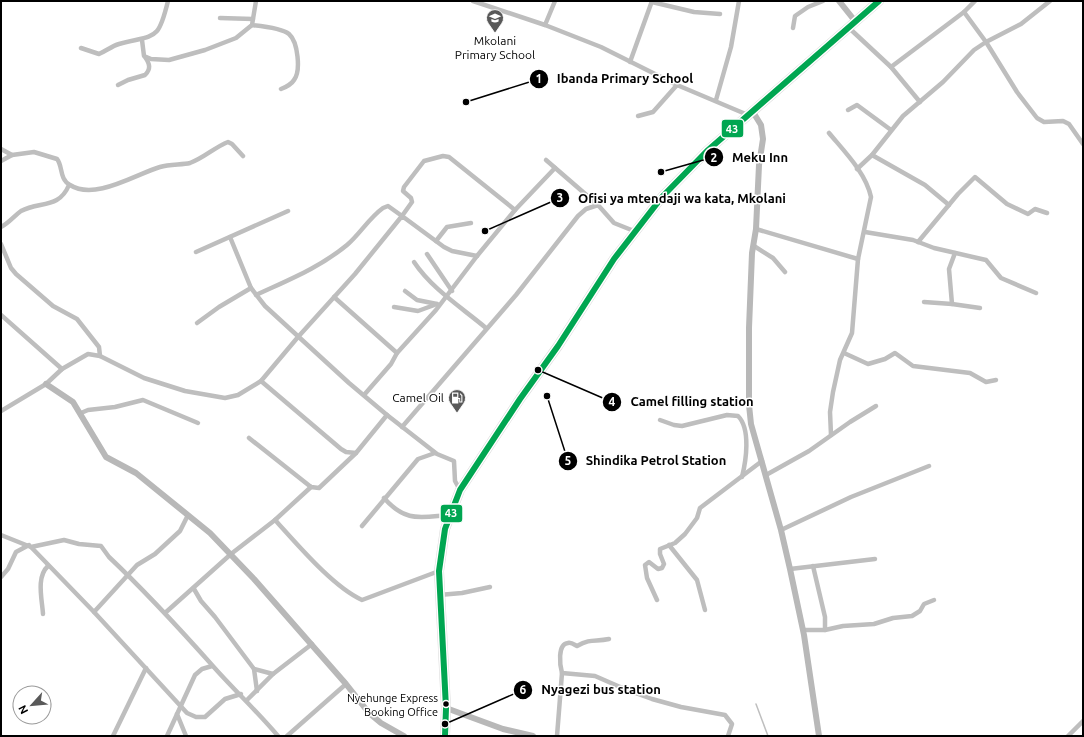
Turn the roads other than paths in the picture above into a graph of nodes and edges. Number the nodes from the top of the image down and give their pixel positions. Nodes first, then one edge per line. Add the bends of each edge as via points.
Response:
1 (168, 1) edge
2 (256, 1) edge
3 (473, 1) edge
4 (555, 1) edge
5 (739, 1) edge
6 (823, 1) edge
7 (839, 1) edge
8 (879, 1) edge
9 (975, 1) edge
10 (1050, 1) edge
11 (652, 2) edge
12 (964, 12) junction
13 (720, 14) dead end
14 (220, 18) dead end
15 (253, 19) junction
16 (855, 21) junction
17 (545, 24) junction
18 (252, 25) junction
19 (848, 26) junction
20 (793, 28) dead end
21 (142, 40) junction
22 (986, 42) junction
23 (81, 48) dead end
24 (144, 56) junction
25 (630, 62) junction
26 (890, 67) junction
27 (118, 85) dead end
28 (677, 85) junction
29 (281, 89) dead end
30 (716, 100) junction
31 (920, 102) junction
32 (848, 110) dead end
33 (751, 113) junction
34 (638, 116) dead end
35 (891, 130) junction
36 (829, 133) dead end
37 (1082, 142) edge
38 (1, 149) edge
39 (12, 155) junction
40 (243, 156) dead end
41 (872, 156) junction
42 (546, 160) dead end
43 (1, 161) edge
44 (555, 168) junction
45 (857, 169) junction
46 (69, 185) junction
47 (598, 205) junction
48 (949, 205) junction
49 (515, 210) junction
50 (288, 211) dead end
51 (1047, 213) dead end
52 (402, 216) junction
53 (471, 223) dead end
54 (1, 227) edge
55 (756, 229) junction
56 (634, 231) junction
57 (865, 232) junction
58 (230, 237) junction
59 (436, 241) junction
60 (918, 242) junction
61 (1, 244) edge
62 (754, 246) junction
63 (196, 252) dead end
64 (427, 254) dead end
65 (955, 254) junction
66 (477, 256) junction
67 (858, 259) junction
68 (414, 262) dead end
69 (785, 272) dead end
70 (251, 288) junction
71 (405, 291) dead end
72 (452, 291) junction
73 (1036, 293) dead end
74 (256, 295) junction
75 (448, 296) junction
76 (334, 297) junction
77 (924, 302) dead end
78 (439, 304) junction
79 (952, 304) junction
80 (394, 306) dead end
81 (980, 308) dead end
82 (1, 314) edge
83 (197, 323) dead end
84 (486, 328) junction
85 (298, 337) junction
86 (844, 352) junction
87 (397, 353) junction
88 (100, 356) junction
89 (62, 369) junction
90 (996, 380) dead end
91 (261, 381) junction
92 (46, 384) junction
93 (364, 395) junction
94 (876, 406) dead end
95 (1, 411) edge
96 (81, 413) junction
97 (387, 415) junction
98 (660, 420) dead end
99 (198, 423) dead end
100 (402, 427) junction
101 (831, 435) junction
102 (249, 438) dead end
103 (356, 453) junction
104 (435, 453) junction
105 (762, 460) junction
106 (928, 466) dead end
107 (766, 475) junction
108 (742, 477) junction
109 (311, 487) junction
110 (460, 490) junction
111 (384, 498) junction
112 (450, 514) junction
113 (188, 515) junction
114 (275, 520) junction
115 (362, 526) dead end
116 (781, 530) junction
117 (1, 536) edge
118 (30, 546) junction
119 (669, 546) junction
120 (231, 554) junction
121 (875, 559) dead end
122 (48, 566) junction
123 (813, 566) junction
124 (790, 569) junction
125 (439, 571) junction
126 (1, 576) edge
127 (127, 576) junction
128 (490, 587) dead end
129 (194, 589) junction
130 (439, 595) junction
131 (657, 600) dead end
132 (934, 600) dead end
133 (705, 610) dead end
134 (94, 612) junction
135 (165, 613) junction
136 (43, 614) dead end
137 (803, 630) junction
138 (824, 630) junction
139 (609, 639) dead end
140 (312, 644) junction
141 (212, 666) junction
142 (146, 668) junction
143 (254, 669) junction
144 (562, 673) junction
145 (273, 674) junction
146 (346, 684) junction
147 (257, 691) junction
148 (241, 694) junction
149 (247, 700) junction
150 (180, 706) junction
151 (446, 708) junction
152 (177, 714) junction
153 (1083, 721) edge
154 (113, 736) edge
155 (167, 736) edge
156 (186, 736) edge
157 (278, 736) edge
158 (287, 736) edge
159 (404, 736) edge
160 (446, 736) edge
161 (533, 736) edge
162 (557, 736) edge
163 (728, 736) edge
164 (819, 736) edge
165 (1068, 736) edge

1 - 21 street via 162,25 151,36
2 - 15 street
3 - 17 street
4 - 17 street
5 - 30 street via 731,47
6 - 20 street via 799,12 795,16
7 - 16 street
8 - 16 highway
9 - 12 street
10 - 22 street via 1021,24
11 - 13 street via 694,12
11 - 25 street
12 - 22 street
12 - 26 street
14 - 15 street
15 - 18 street
16 - 19 highway
17 - 25 street
18 - 24 street via 236,38 199,52 164,61
18 - 29 street via 289,34 297,52 299,70 294,82
19 - 26 street
19 - 33 highway
21 - 23 street via 118,44 99,54
21 - 24 street
22 - 31 street via 974,50
22 - 37 street via 1017,92 1037,118 1044,122 1064,121
24 - 27 street via 150,64 148,72
25 - 28 street
26 - 31 street
28 - 30 street
28 - 34 street via 653,112
30 - 33 street
31 - 35 street
32 - 35 street via 857,105
33 - 55 street via 761,125 763,139
33 - 56 highway via 684,172
35 - 41 street
36 - 45 street
38 - 39 street
39 - 43 street
39 - 46 street via 30,152 56,159 59,161 62,176
40 - 46 street via 228,142 190,163 158,168 124,182 92,189
41 - 45 street
41 - 48 street via 925,185
42 - 44 street
44 - 47 street
44 - 49 street
45 - 57 street via 870,190 871,197
46 - 54 street via 64,196 58,200 21,212
47 - 56 street via 614,222
47 - 84 street via 586,209 578,216 516,295
48 - 51 street via 975,177 1012,207 1028,214 1035,209
48 - 60 street
49 - 52 street via 454,161 443,156 424,161 404,187 412,202
49 - 66 street
50 - 58 street
52 - 59 street
52 - 74 street via 388,206 383,208 330,259 300,276
52 - 76 street
53 - 59 street via 447,227
55 - 62 street
55 - 67 street
56 - 110 highway
57 - 60 street
57 - 67 street
58 - 63 street
58 - 70 street
59 - 66 street via 452,251
60 - 65 street
61 - 88 street via 16,274 53,306 77,319 99,347
62 - 69 street via 773,258
62 - 105 street via 749,328 749,405 751,424
64 - 72 street
65 - 73 street via 988,261 1001,278
65 - 79 street via 950,269
66 - 72 street
67 - 86 street via 852,333
68 - 75 street via 429,282
70 - 74 street
70 - 83 street via 219,306
71 - 78 street via 417,300
72 - 75 street
74 - 85 street
75 - 78 street
75 - 84 street
76 - 85 street
76 - 87 street
77 - 79 street
78 - 80 street via 418,311
78 - 87 street
79 - 81 street
82 - 89 street
84 - 100 street
85 - 91 street
85 - 93 street
86 - 90 street via 868,364 895,353 913,366 970,373 986,382
86 - 101 street via 833,392 830,412
87 - 93 street via 391,364
88 - 89 street via 88,354
88 - 91 street via 162,385 215,397 238,395
89 - 92 street
91 - 103 street via 341,449
92 - 95 street
92 - 96 street via 73,402
93 - 97 street
94 - 101 street
96 - 99 street via 142,400
96 - 113 street via 106,457 136,473
97 - 100 street
97 - 103 street
98 - 108 street via 682,426 727,415 738,416 743,422 746,443
100 - 104 street
101 - 107 street via 810,451
102 - 109 street
103 - 109 street via 324,485 319,488
104 - 110 street via 454,460 455,481
104 - 111 street via 418,459
105 - 107 street
105 - 108 street
106 - 116 street via 851,497
107 - 116 street
108 - 119 street via 700,508 697,518 685,534
109 - 114 street
110 - 112 highway
111 - 112 street via 400,513 409,516
111 - 115 street
112 - 125 highway
113 - 120 street
113 - 127 street via 180,531
114 - 120 street
114 - 125 street via 323,571 362,600
116 - 124 street
117 - 118 street
118 - 122 street
118 - 126 street via 16,552 8,569
118 - 127 street via 64,540 84,545 100,545
119 - 131 street via 662,547 659,551 664,564 662,568 649,562 644,566
119 - 133 street via 697,580
120 - 129 street
120 - 140 street
121 - 123 street
122 - 134 street
122 - 136 street via 42,575
123 - 124 street
123 - 138 street via 825,617
124 - 137 street
125 - 130 highway
127 - 134 street
127 - 135 street
128 - 130 street
129 - 135 street
129 - 143 street
130 - 151 highway
132 - 138 street via 924,604 912,616
134 - 142 street
135 - 141 street
137 - 138 street
137 - 164 street
139 - 144 street via 589,640 577,646 566,644 562,647 561,654
140 - 145 street
140 - 146 street
141 - 148 street
141 - 150 street via 202,669 195,675
142 - 150 street
142 - 154 street
143 - 145 street
143 - 147 street
144 - 162 street
144 - 163 street via 595,676 652,699 725,715 732,724
145 - 147 street
146 - 158 street
146 - 159 street via 369,713
147 - 149 street
148 - 149 street
148 - 150 street via 225,699 212,713 202,718 187,713
149 - 157 street
150 - 152 street
151 - 160 highway
151 - 161 street via 503,729
152 - 155 street
152 - 156 street
153 - 165 street

